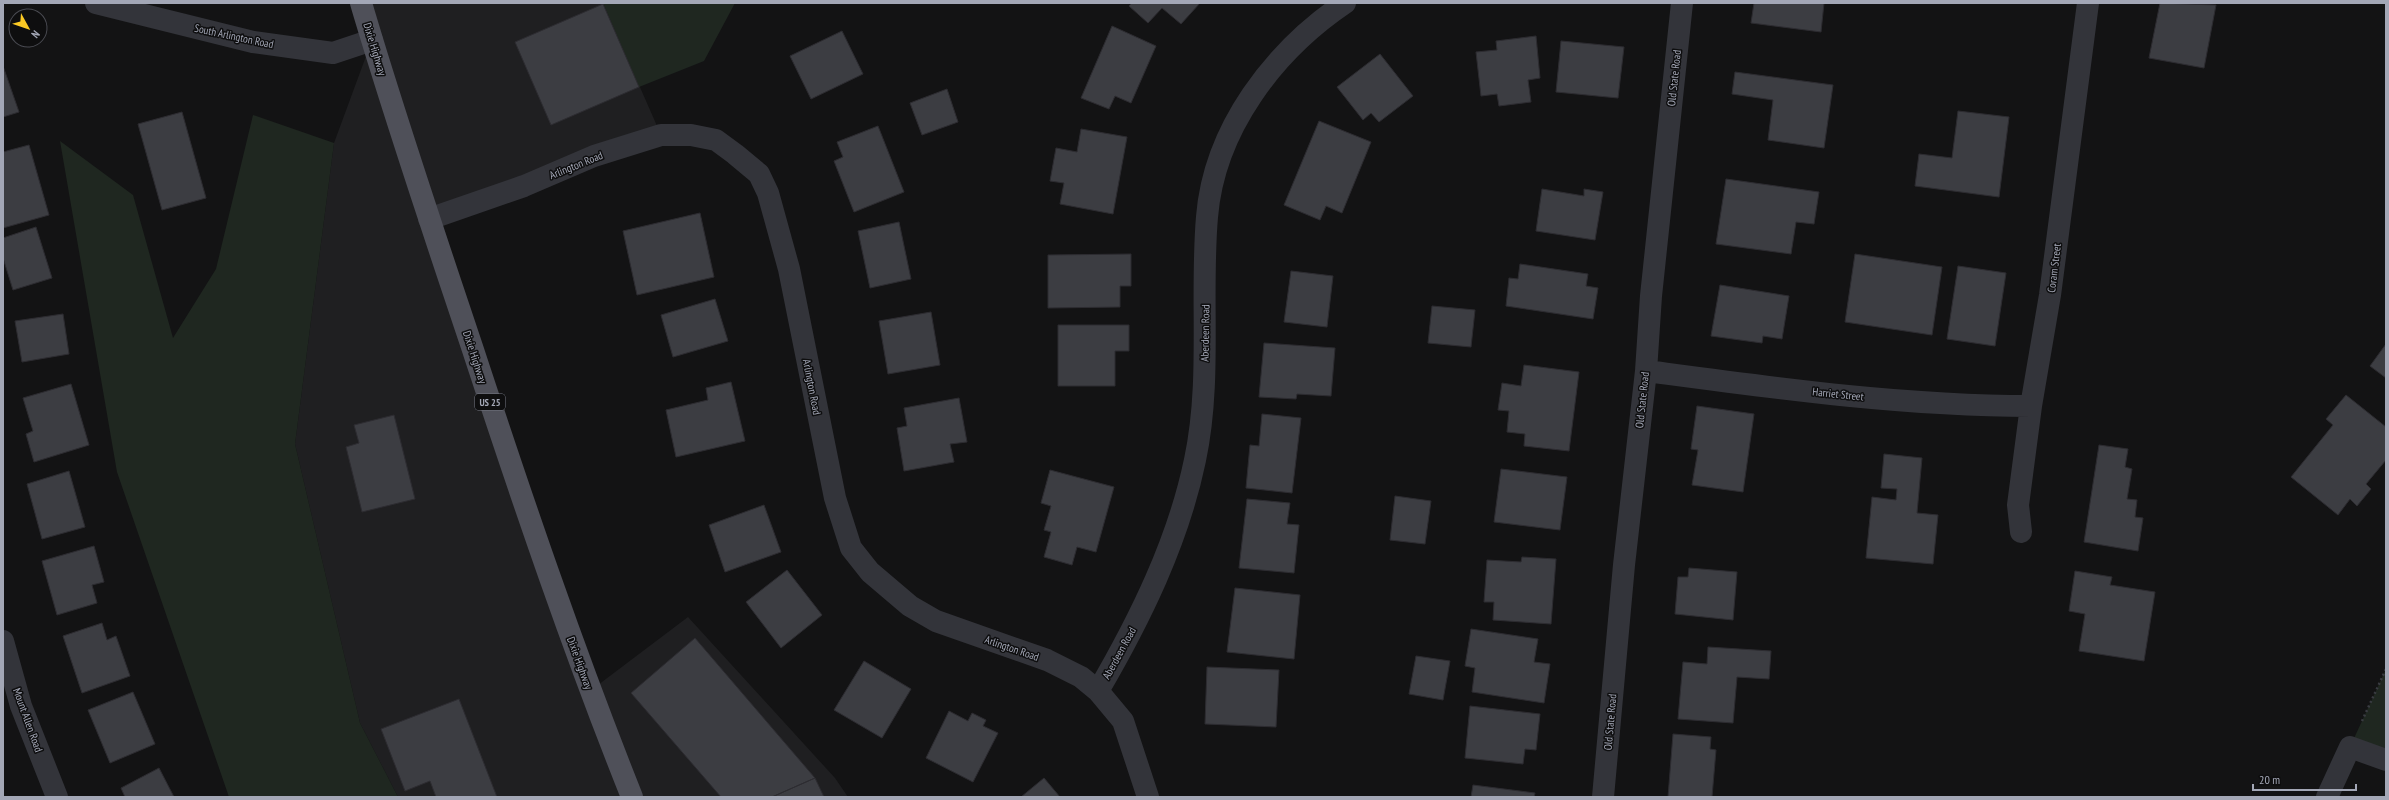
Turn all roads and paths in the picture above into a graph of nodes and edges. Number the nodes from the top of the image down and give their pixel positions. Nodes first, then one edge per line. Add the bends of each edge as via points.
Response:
1 (96, 3) edge
2 (361, 3) edge
3 (1345, 3) edge
4 (1682, 3) edge
5 (2088, 3) edge
6 (372, 40) junction
7 (429, 219) junction
8 (1646, 371) junction
9 (2031, 406) junction
10 (2021, 532) dead end
11 (3, 641) edge
12 (2386, 669) edge
13 (1098, 691) junction
14 (2350, 747) junction
15 (2386, 760) edge
16 (57, 797) edge
17 (632, 797) edge
18 (1148, 797) edge
19 (1603, 797) edge
20 (2327, 797) edge

1 - 6 street, South Arlington Road via 267,44 333,53
2 - 6 main road, Dixie Highway / US 25
3 - 13 street, Aberdeen Road via 1302,35 1265,74 1231,132 1216,172 1207,216 1203,411 1195,461 1171,545 1137,622
4 - 8 street, Old State Road via 1651,296
5 - 9 street, Coram Street via 2050,295
6 - 7 main road, Dixie Highway / US 25
7 - 13 street, Arlington Road via 524,186 594,156 661,135 691,135 716,140 759,174 768,193 788,269 835,498 851,548 870,572 910,606 936,621 1047,660 1081,677
7 - 17 main road, Dixie Highway / US 25 via 537,544 590,692
8 - 9 street, Harriet Street via 1876,398 1966,406
8 - 19 street, Old State Road via 1624,564
9 - 10 street, Coram Street via 2018,505
11 - 16 street, Mount Allen Road via 21,706
12 - 14 path
13 - 18 street, Arlington Road via 1124,721
14 - 15 street
14 - 20 street

